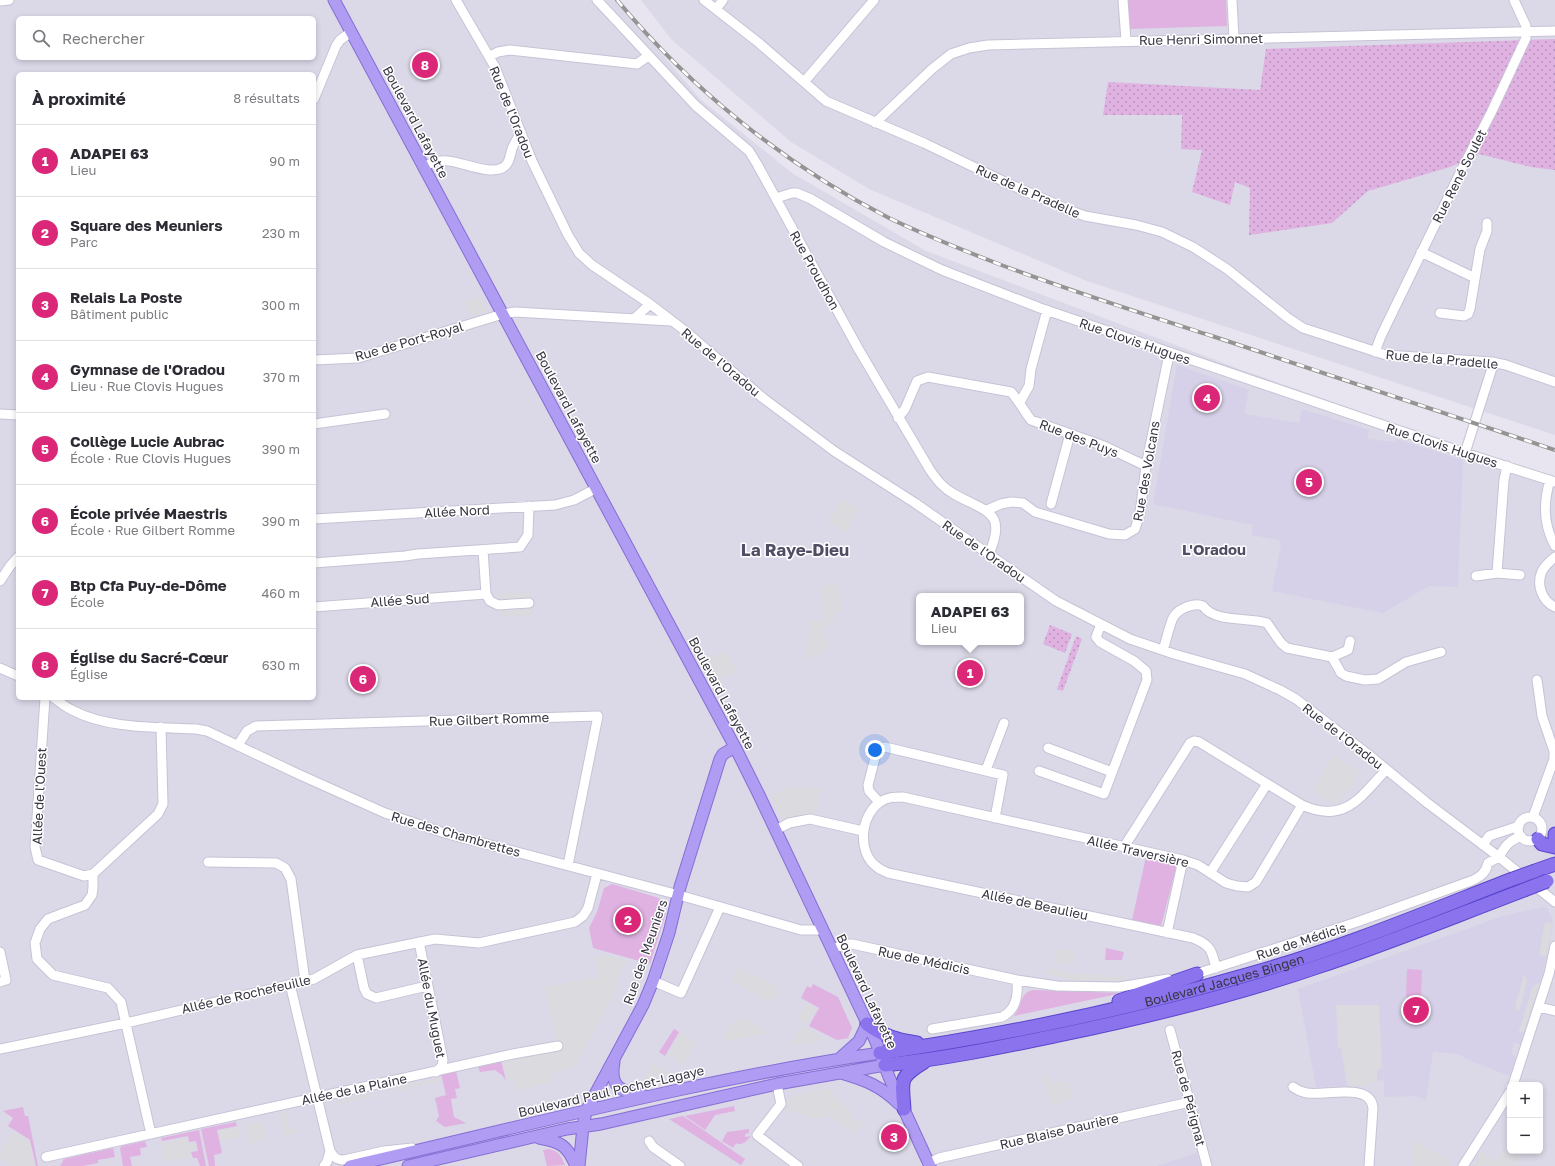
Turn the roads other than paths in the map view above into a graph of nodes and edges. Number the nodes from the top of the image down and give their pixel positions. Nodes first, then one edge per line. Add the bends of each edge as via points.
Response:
1 (8, 0) edge
2 (334, 0) edge
3 (456, 0) edge
4 (597, 0) edge
5 (704, 0) edge
6 (723, 0) edge
7 (874, 0) edge
8 (1123, 0) edge
9 (1232, 0) edge
10 (1514, 0) edge
11 (0, 1) edge
12 (716, 9) junction
13 (1526, 31) junction
14 (1555, 31) edge
15 (351, 32) junction
16 (1234, 38) junction
17 (1126, 41) junction
18 (490, 56) junction
19 (648, 56) junction
20 (804, 82) junction
21 (316, 94) edge
22 (875, 123) junction
23 (520, 132) junction
24 (424, 166) junction
25 (776, 198) junction
26 (1487, 223) dead end
27 (1421, 252) junction
28 (1475, 278) junction
29 (650, 304) junction
30 (1047, 310) junction
31 (1440, 313) dead end
32 (503, 314) junction
33 (635, 318) junction
34 (671, 321) junction
35 (1375, 352) junction
36 (1170, 353) junction
37 (316, 360) edge
38 (1492, 362) junction
39 (1555, 382) edge
40 (1020, 402) junction
41 (0, 414) edge
42 (385, 414) dead end
43 (16, 415) edge
44 (898, 418) junction
45 (316, 424) edge
46 (1070, 434) junction
47 (1465, 453) junction
48 (1146, 466) junction
49 (1507, 466) junction
50 (1552, 481) edge
51 (597, 488) junction
52 (1051, 504) dead end
53 (529, 506) junction
54 (987, 510) junction
55 (316, 519) edge
56 (1555, 546) edge
57 (483, 550) junction
58 (989, 554) junction
59 (1555, 557) edge
60 (16, 559) edge
61 (316, 563) edge
62 (1497, 573) junction
63 (1520, 575) dead end
64 (1476, 576) dead end
65 (0, 581) edge
66 (486, 594) junction
67 (529, 602) dead end
68 (316, 607) edge
69 (1555, 607) edge
70 (1101, 624) junction
71 (1350, 641) dead end
72 (1163, 650) junction
73 (1441, 652) dead end
74 (1332, 657) junction
75 (0, 668) edge
76 (16, 675) edge
77 (1537, 680) dead end
78 (45, 700) edge
79 (57, 700) edge
80 (1004, 723) dead end
81 (161, 727) junction
82 (238, 745) junction
83 (735, 747) junction
84 (1048, 748) dead end
85 (1553, 767) edge
86 (986, 770) junction
87 (1386, 770) junction
88 (1039, 771) dead end
89 (1112, 772) junction
90 (1267, 784) junction
91 (879, 802) junction
92 (1302, 805) junction
93 (1533, 817) junction
94 (995, 818) junction
95 (1519, 826) junction
96 (776, 830) junction
97 (864, 830) junction
98 (1555, 830) edge
99 (1540, 834) junction
100 (1555, 834) edge
101 (1521, 836) junction
102 (1555, 838) edge
103 (1482, 845) junction
104 (1124, 847) junction
105 (1555, 848) edge
106 (1499, 857) junction
107 (1183, 860) junction
108 (208, 862) dead end
109 (1555, 864) edge
110 (568, 865) junction
111 (1210, 872) junction
112 (93, 874) junction
113 (597, 874) junction
114 (1552, 880) edge
115 (679, 895) junction
116 (1555, 902) edge
117 (720, 907) junction
118 (823, 930) junction
119 (1167, 933) junction
120 (419, 942) junction
121 (1555, 946) edge
122 (832, 949) junction
123 (0, 952) edge
124 (357, 955) junction
125 (1216, 968) junction
126 (1197, 974) junction
127 (1017, 980) junction
128 (305, 981) junction
129 (653, 981) junction
130 (0, 982) edge
131 (290, 984) junction
132 (427, 986) junction
133 (1539, 1007) junction
134 (1555, 1011) edge
135 (1084, 1016) junction
136 (126, 1023) junction
137 (867, 1024) junction
138 (932, 1030) dead end
139 (1170, 1030) dead end
140 (931, 1045) junction
141 (558, 1046) dead end
142 (0, 1049) edge
143 (880, 1052) junction
144 (615, 1058) junction
145 (840, 1058) junction
146 (927, 1060) junction
147 (885, 1065) junction
148 (436, 1072) junction
149 (838, 1073) junction
150 (1514, 1082) edge
151 (777, 1084) junction
152 (1293, 1087) dead end
153 (649, 1096) junction
154 (316, 1097) junction
155 (1507, 1097) edge
156 (1190, 1102) junction
157 (904, 1108) junction
158 (586, 1111) junction
159 (583, 1127) junction
160 (151, 1134) junction
161 (536, 1137) junction
162 (649, 1141) dead end
163 (426, 1148) junction
164 (330, 1151) junction
165 (46, 1157) dead end
166 (929, 1164) edge
167 (324, 1166) edge
168 (350, 1166) edge
169 (408, 1166) edge
170 (576, 1166) edge
171 (579, 1166) edge
172 (680, 1166) edge
173 (798, 1166) edge
174 (1207, 1166) edge
175 (1369, 1166) edge
176 (1463, 1166) edge

1 - 11 street
2 - 15 main road, Boulevard Lafayette
3 - 18 street, Rue de l'Oradou
4 - 19 street, Rue Proudhon
5 - 12 street, Rue de la Pradelle
6 - 12 street
7 - 20 street
8 - 17 street
9 - 16 street
10 - 13 street
12 - 20 street, Rue de la Pradelle
13 - 14 street, Rue Henri Simonnet
13 - 16 street, Rue Henri Simonnet
13 - 27 street, Rue René Soulet via 1526,38 1491,113
15 - 21 street via 336,46
15 - 24 main road, Boulevard Lafayette
16 - 17 street, Rue Henri Simonnet
17 - 22 street, Rue Henri Simonnet via 988,45 969,48 951,54 932,69
18 - 19 street via 510,50 637,64
18 - 23 street, Rue de l'Oradou
19 - 25 street, Rue Proudhon via 696,106 749,151
20 - 22 street, Rue de la Pradelle via 826,101
22 - 35 street, Rue de la Pradelle via 1074,212 1162,232 1217,261 1295,324
23 - 24 street via 506,166 501,169 488,171 448,161
23 - 29 street, Rue de l'Oradou via 549,198 579,253 592,265
24 - 32 main road, Boulevard Lafayette
25 - 30 street, Rue Clovis Hugues via 798,193 884,242 936,267
25 - 44 street, Rue Proudhon
26 - 28 street
27 - 28 street
27 - 35 street, Rue René Soulet
28 - 31 street via 1468,314 1464,316
29 - 33 street
29 - 34 street, Rue de l'Oradou
30 - 36 street, Rue Clovis Hugues
30 - 40 street via 1028,386
32 - 33 street, Rue de Port-Royal via 515,312
32 - 37 street, Rue de Port-Royal via 358,358
32 - 51 main road, Boulevard Lafayette
33 - 34 street, Rue de Port-Royal
34 - 58 street, Rue de l'Oradou via 763,398 834,451
35 - 38 street, Rue de la Pradelle via 1397,357
36 - 47 street, Rue Clovis Hugues
36 - 48 street, Rue des Volcans
38 - 39 street, Rue de la Pradelle
38 - 47 street
40 - 44 street, Rue des Puys via 1011,392 928,377 916,381 905,409
40 - 46 street, Rue des Puys via 1031,420
41 - 43 street
42 - 45 street
44 - 54 street, Rue Proudhon via 941,486
46 - 48 street, Rue des Puys via 1104,446
46 - 52 street
47 - 49 street, Rue Clovis Hugues
48 - 54 street, Rue des Volcans via 1136,529 1125,535 1109,534 1035,512 1023,503 1011,502
49 - 50 street, Rue Clovis Hugues
49 - 62 street, Rue Clovis Hugues
50 - 56 street via 1546,494 1544,514 1548,532
51 - 53 street, Allée Nord via 564,504
51 - 83 main road, Boulevard Lafayette
53 - 55 street, Allée Nord
53 - 57 street via 528,535 520,547
54 - 58 street via 996,523 994,544
57 - 61 street
57 - 66 street
58 - 70 street, Rue de l'Oradou via 1056,600
59 - 69 street via 1542,571 1540,583 1543,596
60 - 65 street
62 - 63 street
62 - 64 street
66 - 67 street via 490,601 498,604
66 - 68 street, Allée Sud
70 - 72 street, Rue de l'Oradou via 1130,639
70 - 89 street via 1096,637 1100,642 1134,661 1146,671 1147,680
71 - 74 street via 1348,650
72 - 74 street via 1174,616 1196,604 1218,616 1267,623 1287,648
72 - 87 street, Rue de l'Oradou via 1245,674 1280,690 1296,699
73 - 74 street via 1406,662 1378,680 1346,676 1341,673
75 - 76 street
77 - 85 street via 1542,716 1554,751
78 - 112 street, Allée de l'Ouest via 35,847 38,860 84,876
79 - 81 street, Rue des Chambrettes via 88,717 117,724
80 - 86 street
81 - 82 street, Rue des Chambrettes via 207,731
81 - 112 street via 163,804 158,814
82 - 110 street, Rue des Chambrettes via 385,813 441,832
82 - 110 street, Rue Gilbert Romme via 247,731 256,726 598,716
83 - 96 main road, Boulevard Lafayette
83 - 115 main road, Rue des Meuniers via 720,760
84 - 89 street
85 - 93 street
86 - 91 street via 885,747 876,754 868,788
86 - 94 street via 1003,774
87 - 92 street via 1345,808 1330,813
87 - 103 street, Rue de l'Oradou
88 - 89 street via 1104,794
90 - 92 street
90 - 104 street via 1194,741 1190,743
90 - 111 street
91 - 94 street, Allée Traversière via 888,798 903,797
91 - 97 street via 870,812
92 - 111 street, Allée Traversière via 1256,882 1248,887 1237,886
93 - 95 street via 1525,818
93 - 99 street via 1541,823
94 - 104 street, Allée Traversière
95 - 101 street
95 - 103 street via 1489,836
96 - 97 street via 789,823 810,819
96 - 118 main road, Boulevard Lafayette
97 - 119 street, Allée de Beaulieu via 864,845 870,859 876,867 888,873
98 - 99 street
99 - 101 street via 1534,840 1527,840
99 - 105 highway via 1542,844
100 - 102 highway
101 - 106 street, Rue de Médicis via 1510,841
103 - 106 street, Rue de l'Oradou
104 - 107 street, Allée Traversière
106 - 116 street, Rue de l'Oradou
106 - 125 street, Rue de Médicis via 1488,863 1481,876 1471,881
107 - 111 street, Allée Traversière
107 - 119 street
108 - 128 street via 276,863 285,868 291,879
109 - 135 highway, Boulevard Jacques Bingen, bridge via 1371,934 1251,974
110 - 113 street, Rue des Chambrettes
112 - 136 street via 92,895 85,904 48,919 40,929 35,943 37,959 53,975 108,988 121,1002
113 - 115 street, Rue des Chambrettes
113 - 120 street, Allée de Rochefeuille via 588,908 575,922 479,943 435,939
114 - 146 highway, Boulevard Jacques Bingen, bridge via 1377,946 1255,987 1108,1024 993,1049
115 - 117 street, Rue des Chambrettes
115 - 129 main road, Rue des Meuniers
117 - 118 street, Rue des Chambrettes via 801,930
117 - 129 street via 681,993
118 - 122 main road, Boulevard Lafayette
119 - 125 street, Allée de Beaulieu via 1205,942 1211,950
120 - 124 street, Allée de Rochefeuille
120 - 132 street, Allée du Muguet
121 - 133 street via 1550,974
122 - 127 street, Rue de Médicis via 852,944
122 - 137 main road, Boulevard Lafayette
123 - 130 street via 6,980
124 - 128 street, Allée de Rochefeuille via 314,979
124 - 132 street via 364,988 367,994 376,998
125 - 126 street, Rue de Médicis
126 - 127 street, Rue de Médicis via 1119,987 1057,986
126 - 135 highway via 1122,999
127 - 138 street via 1016,1002 1008,1014
128 - 131 street, Allée de Rochefeuille
129 - 144 main road, Rue des Meuniers
131 - 136 street, Allée de Rochefeuille
131 - 154 street
132 - 148 street, Allée du Muguet via 443,1060 442,1066
133 - 134 street
133 - 150 street
135 - 140 highway, Boulevard Jacques Bingen
136 - 142 street, Allée de Rochefeuille
136 - 160 street
137 - 140 highway via 892,1039
137 - 143 main road, Boulevard Lafayette
137 - 145 main road via 857,1044
139 - 156 street, Rue de Pérignat
140 - 143 highway, Boulevard Jacques Bingen
141 - 148 street, Allée de la Plaine
143 - 145 main road, Boulevard Paul Pochet-Lagaye
143 - 147 main road, Boulevard Lafayette
144 - 153 main road via 612,1072 618,1087 628,1092
144 - 158 main road, Rue des Meuniers
145 - 153 main road, Boulevard Paul Pochet-Lagaye
146 - 147 highway, Boulevard Jacques Bingen
146 - 157 highway via 910,1070 904,1078
147 - 149 main road
147 - 157 main road, Boulevard Lafayette
148 - 154 street, Allée de la Plaine
149 - 151 main road
149 - 157 main road via 874,1084
151 - 159 main road
151 - 173 street via 781,1104 757,1135
152 - 175 street via 1308,1093 1356,1092 1370,1098 1374,1108
153 - 158 main road, Boulevard Paul Pochet-Lagaye
154 - 160 street, Allée de la Plaine
154 - 164 street
155 - 176 street
156 - 166 street, Rue Blaise Daurière via 939,1158
156 - 174 street, Rue de Pérignat
157 - 166 main road, Boulevard Lafayette
158 - 159 main road, Rue des Meuniers
158 - 163 main road, Boulevard Paul Pochet-Lagaye
159 - 161 main road
159 - 171 main road, Rue des Meuniers
160 - 165 street, Allée de la Plaine
161 - 169 main road
161 - 170 main road via 551,1140 568,1149
162 - 172 street via 653,1147
163 - 164 street via 399,1149 344,1160 337,1160
163 - 168 main road, Boulevard Paul Pochet-Lagaye
164 - 167 street

